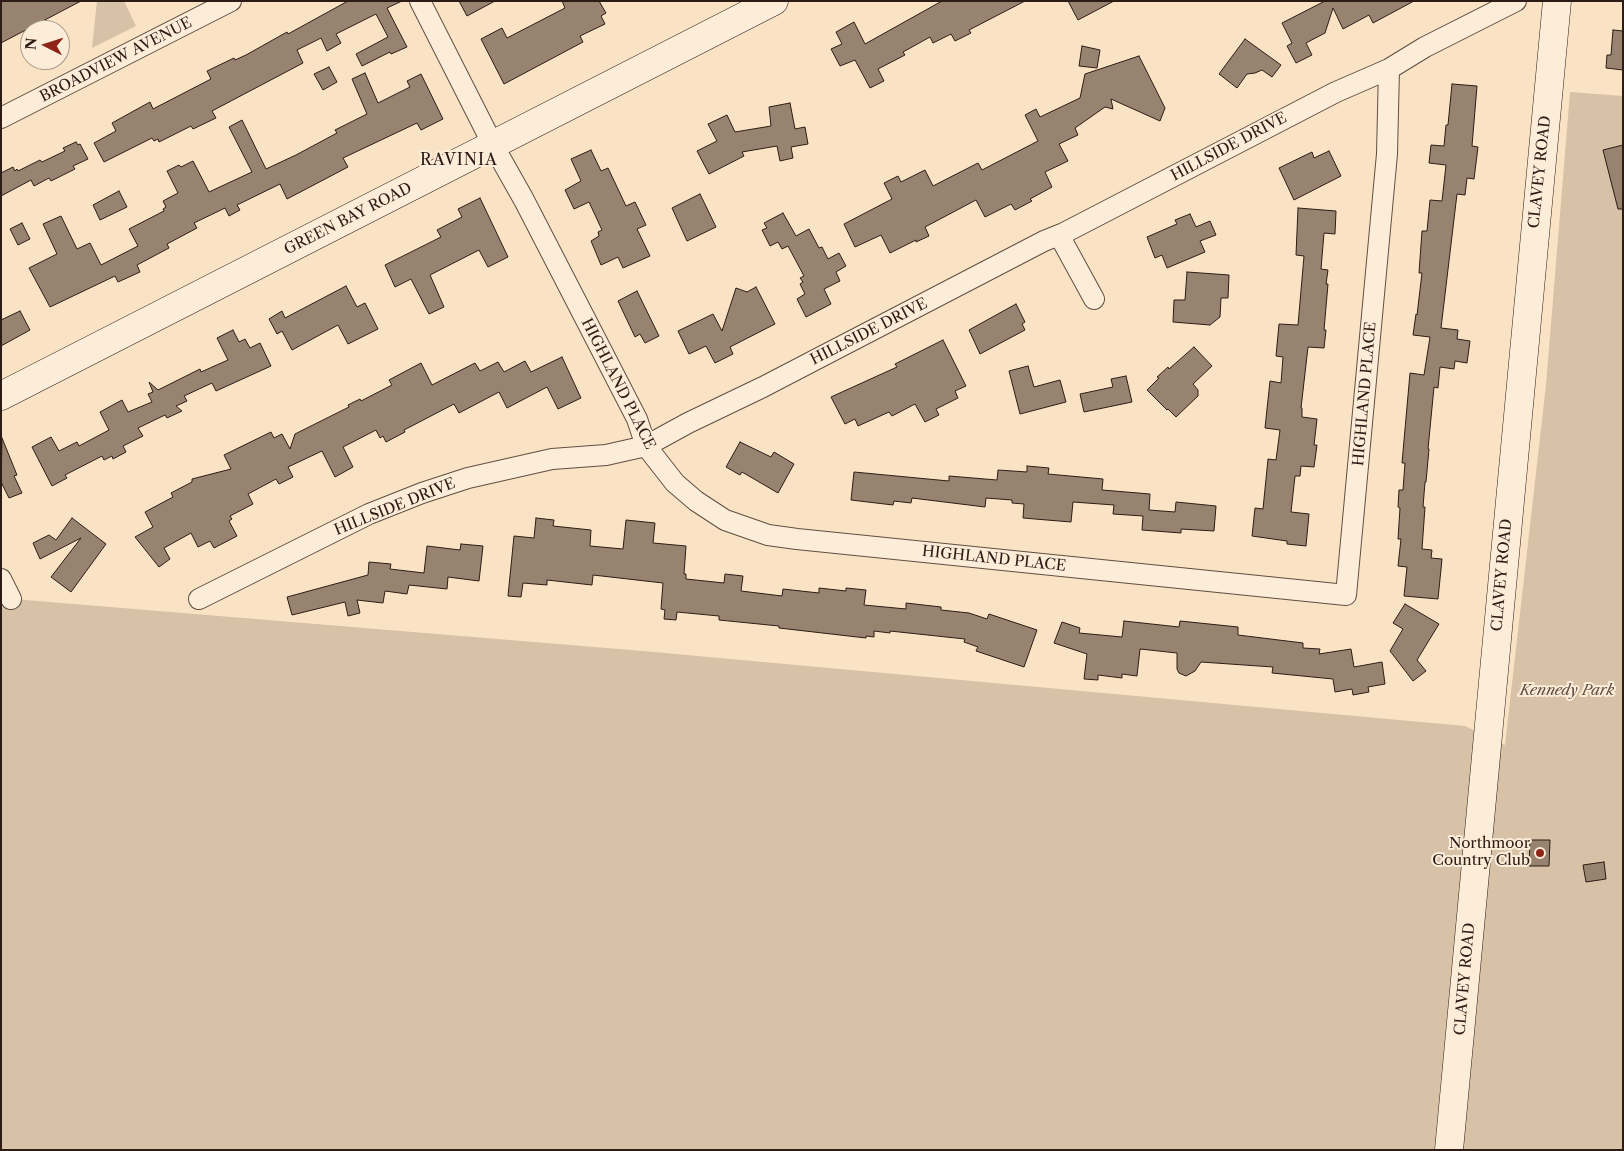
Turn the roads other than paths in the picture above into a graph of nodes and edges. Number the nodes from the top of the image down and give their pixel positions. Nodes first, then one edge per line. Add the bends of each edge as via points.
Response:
1 (231, 1) edge
2 (420, 1) edge
3 (774, 1) edge
4 (1516, 1) edge
5 (1557, 1) edge
6 (1389, 69) junction
7 (1, 118) edge
8 (493, 145) junction
9 (1059, 235) junction
10 (1094, 300) dead end
11 (1, 396) edge
12 (646, 446) junction
13 (1, 579) edge
14 (11, 599) dead end
15 (200, 599) dead end
16 (1449, 1150) edge

1 - 7 street, BROADVIEW AVENUE
2 - 8 street, HIGHLAND PLACE
3 - 8 main road, GREEN BAY ROAD
4 - 6 street, HILLSIDE DRIVE
5 - 16 main road, CLAVEY ROAD
6 - 9 street, HILLSIDE DRIVE via 1336,92
6 - 12 street, HIGHLAND PLACE via 1386,154 1346,594 768,535 725,520 696,501 675,483
8 - 11 main road, GREEN BAY ROAD
8 - 12 street, HIGHLAND PLACE via 637,418
9 - 10 street
9 - 12 street, HILLSIDE DRIVE
12 - 15 street, HILLSIDE DRIVE via 606,455 552,459 468,478 422,493 369,514
13 - 14 street

